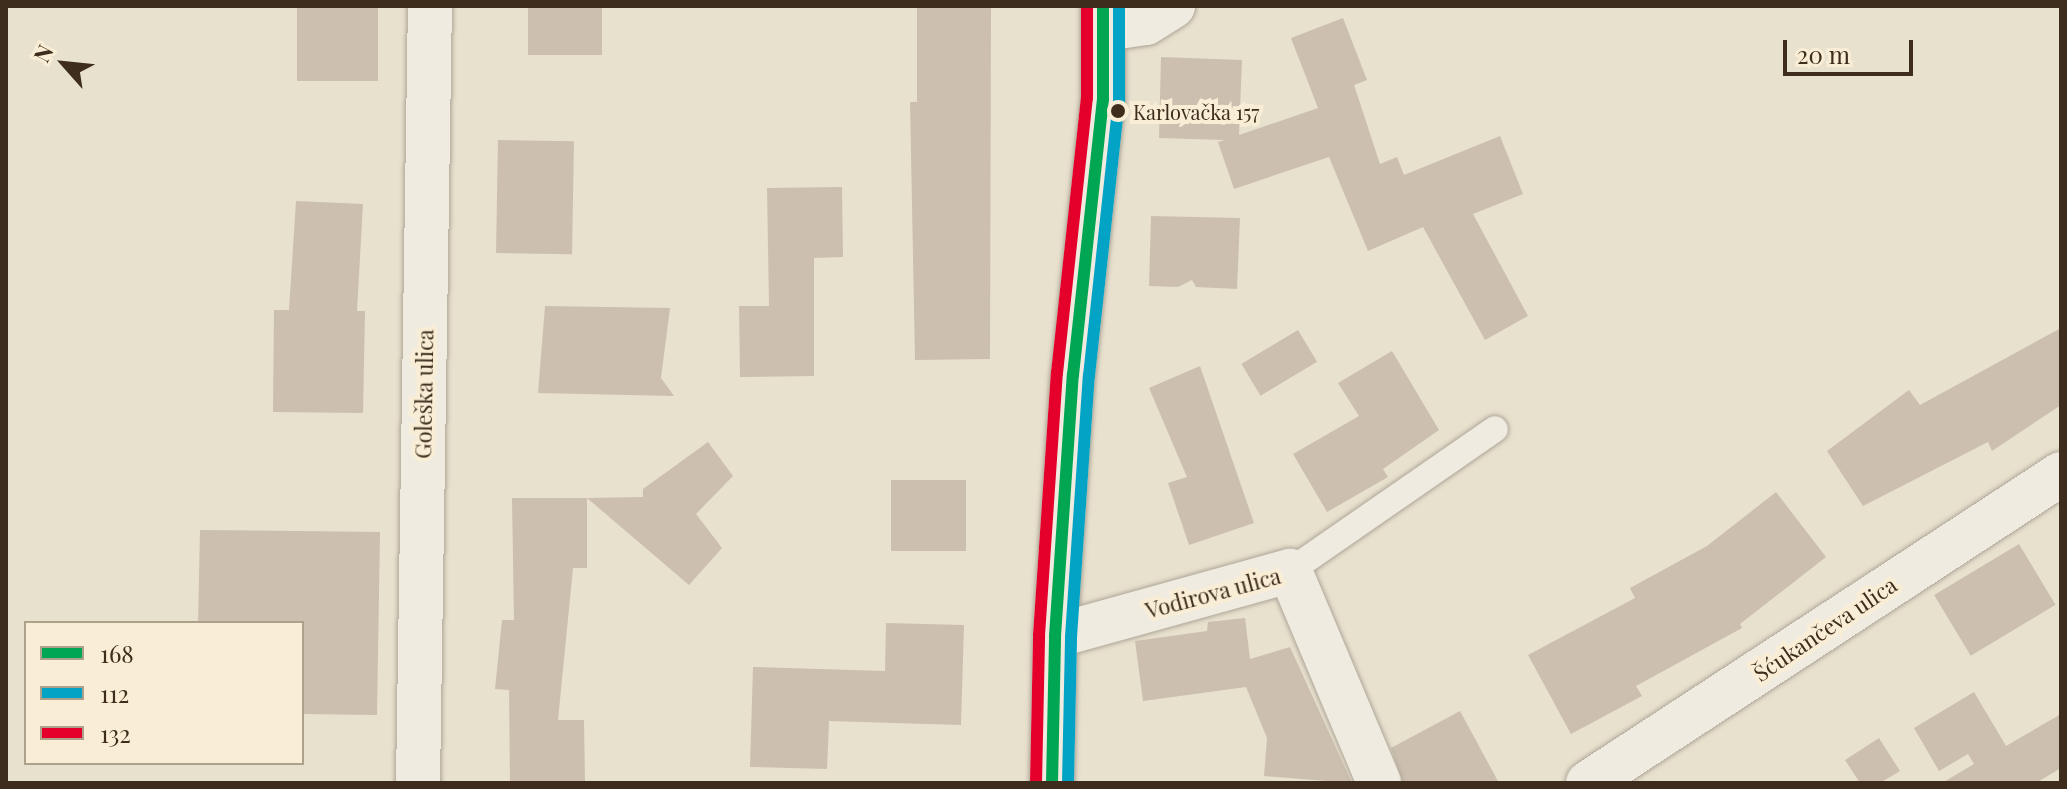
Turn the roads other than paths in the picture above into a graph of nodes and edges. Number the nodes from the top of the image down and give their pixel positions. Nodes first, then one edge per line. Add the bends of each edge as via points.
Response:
1 (430, 6) edge
2 (1173, 6) edge
3 (1104, 17) edge
4 (1495, 429) dead end
5 (2061, 474) edge
6 (1290, 571) junction
7 (1055, 636) junction
8 (418, 783) edge
9 (1052, 783) edge
10 (1379, 783) edge
11 (1588, 783) edge

1 - 8 street, Goleška ulica
2 - 3 street via 1146,23
3 - 7 street
4 - 6 lane
5 - 11 street, Šćukančeva ulica
6 - 7 street, Vodirova ulica
6 - 10 street, Vodirova ulica
7 - 9 street

